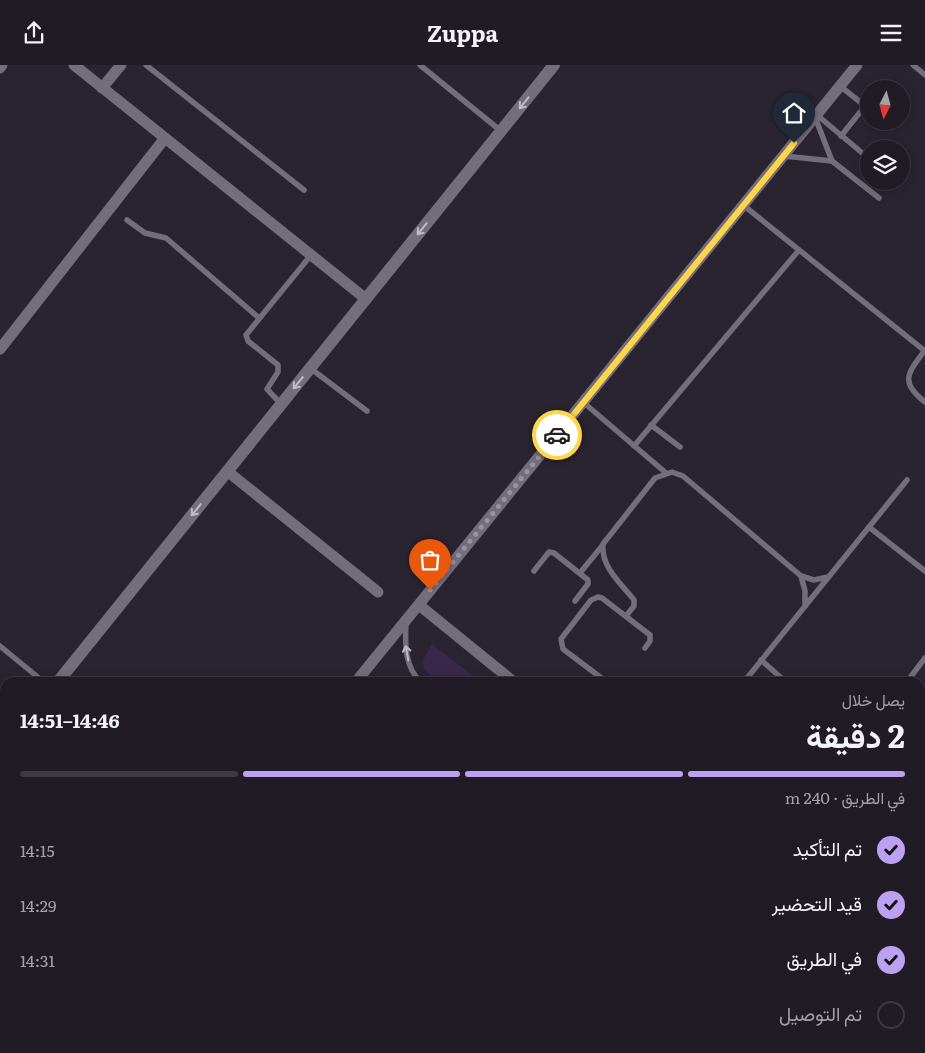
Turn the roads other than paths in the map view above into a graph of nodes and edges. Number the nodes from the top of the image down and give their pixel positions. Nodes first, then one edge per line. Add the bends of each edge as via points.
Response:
1 (74, 65) edge
2 (121, 65) edge
3 (146, 65) edge
4 (420, 65) edge
5 (554, 65) edge
6 (858, 65) edge
7 (913, 65) edge
8 (925, 75) edge
9 (840, 86) junction
10 (102, 88) junction
11 (860, 102) edge
12 (860, 115) edge
13 (816, 116) junction
14 (501, 131) junction
15 (841, 136) junction
16 (165, 138) junction
17 (860, 152) edge
18 (783, 156) junction
19 (832, 161) junction
20 (304, 190) dead end
21 (879, 197) dead end
22 (743, 205) junction
23 (128, 220) dead end
24 (799, 250) junction
25 (311, 255) junction
26 (366, 299) junction
27 (259, 318) junction
28 (0, 349) edge
29 (925, 351) edge
30 (310, 368) junction
31 (583, 402) junction
32 (925, 402) edge
33 (281, 404) junction
34 (367, 411) dead end
35 (651, 425) junction
36 (634, 445) junction
37 (680, 447) dead end
38 (227, 471) junction
39 (666, 473) junction
40 (907, 480) dead end
41 (869, 527) junction
42 (603, 544) junction
43 (534, 571) dead end
44 (925, 571) edge
45 (580, 573) junction
46 (801, 576) junction
47 (828, 577) junction
48 (378, 592) dead end
49 (575, 601) dead end
50 (418, 605) junction
51 (804, 607) junction
52 (626, 616) junction
53 (406, 619) junction
54 (0, 646) edge
55 (645, 648) dead end
56 (925, 658) edge
57 (761, 660) junction
58 (38, 677) edge
59 (62, 677) edge
60 (359, 677) edge
61 (415, 677) edge
62 (508, 677) edge
63 (600, 677) edge
64 (748, 677) edge
65 (780, 677) edge
66 (911, 677) edge

1 - 10 street
2 - 10 street
3 - 20 lane
4 - 14 lane
5 -> 14 main road
6 - 9 street
7 - 8 lane
9 - 11 lane
9 - 13 street
10 - 16 street
12 - 15 lane
13 - 15 lane
13 - 18 street
13 - 19 lane
14 -> 26 main road
15 - 17 lane
16 - 25 street
16 - 28 street
18 - 19 lane
18 - 22 street
19 - 21 lane
22 - 24 lane
22 - 31 street
23 - 27 lane via 145,233 166,238
24 - 29 lane
24 - 35 lane
25 - 26 street
25 - 27 lane
26 - 30 main road
27 - 33 lane via 246,337 278,365 278,372 267,389
29 - 32 lane via 910,372 908,381 913,393
30 -> 33 main road
30 - 34 lane
31 - 36 lane
31 - 50 street
33 - 38 main road
35 - 36 lane
35 - 37 lane
36 - 39 lane
38 - 48 street
38 -> 59 main road
39 - 42 lane via 655,478
39 - 46 lane via 683,477
40 - 41 lane
41 - 44 lane
41 - 47 lane
42 - 45 lane
42 - 52 lane via 606,565 634,600 634,606
43 - 45 lane via 550,552
45 - 49 lane via 588,582
46 - 47 lane via 814,580
46 - 51 lane via 805,591
47 - 51 lane
50 - 53 street
50 - 62 street
51 - 57 lane
52 - 55 lane via 650,635
52 - 63 lane via 602,598 595,597 560,641 563,649
53 - 60 street
61 -> 53 lane via 406,654
54 - 58 lane
56 - 66 lane
57 - 64 lane
57 - 65 lane

